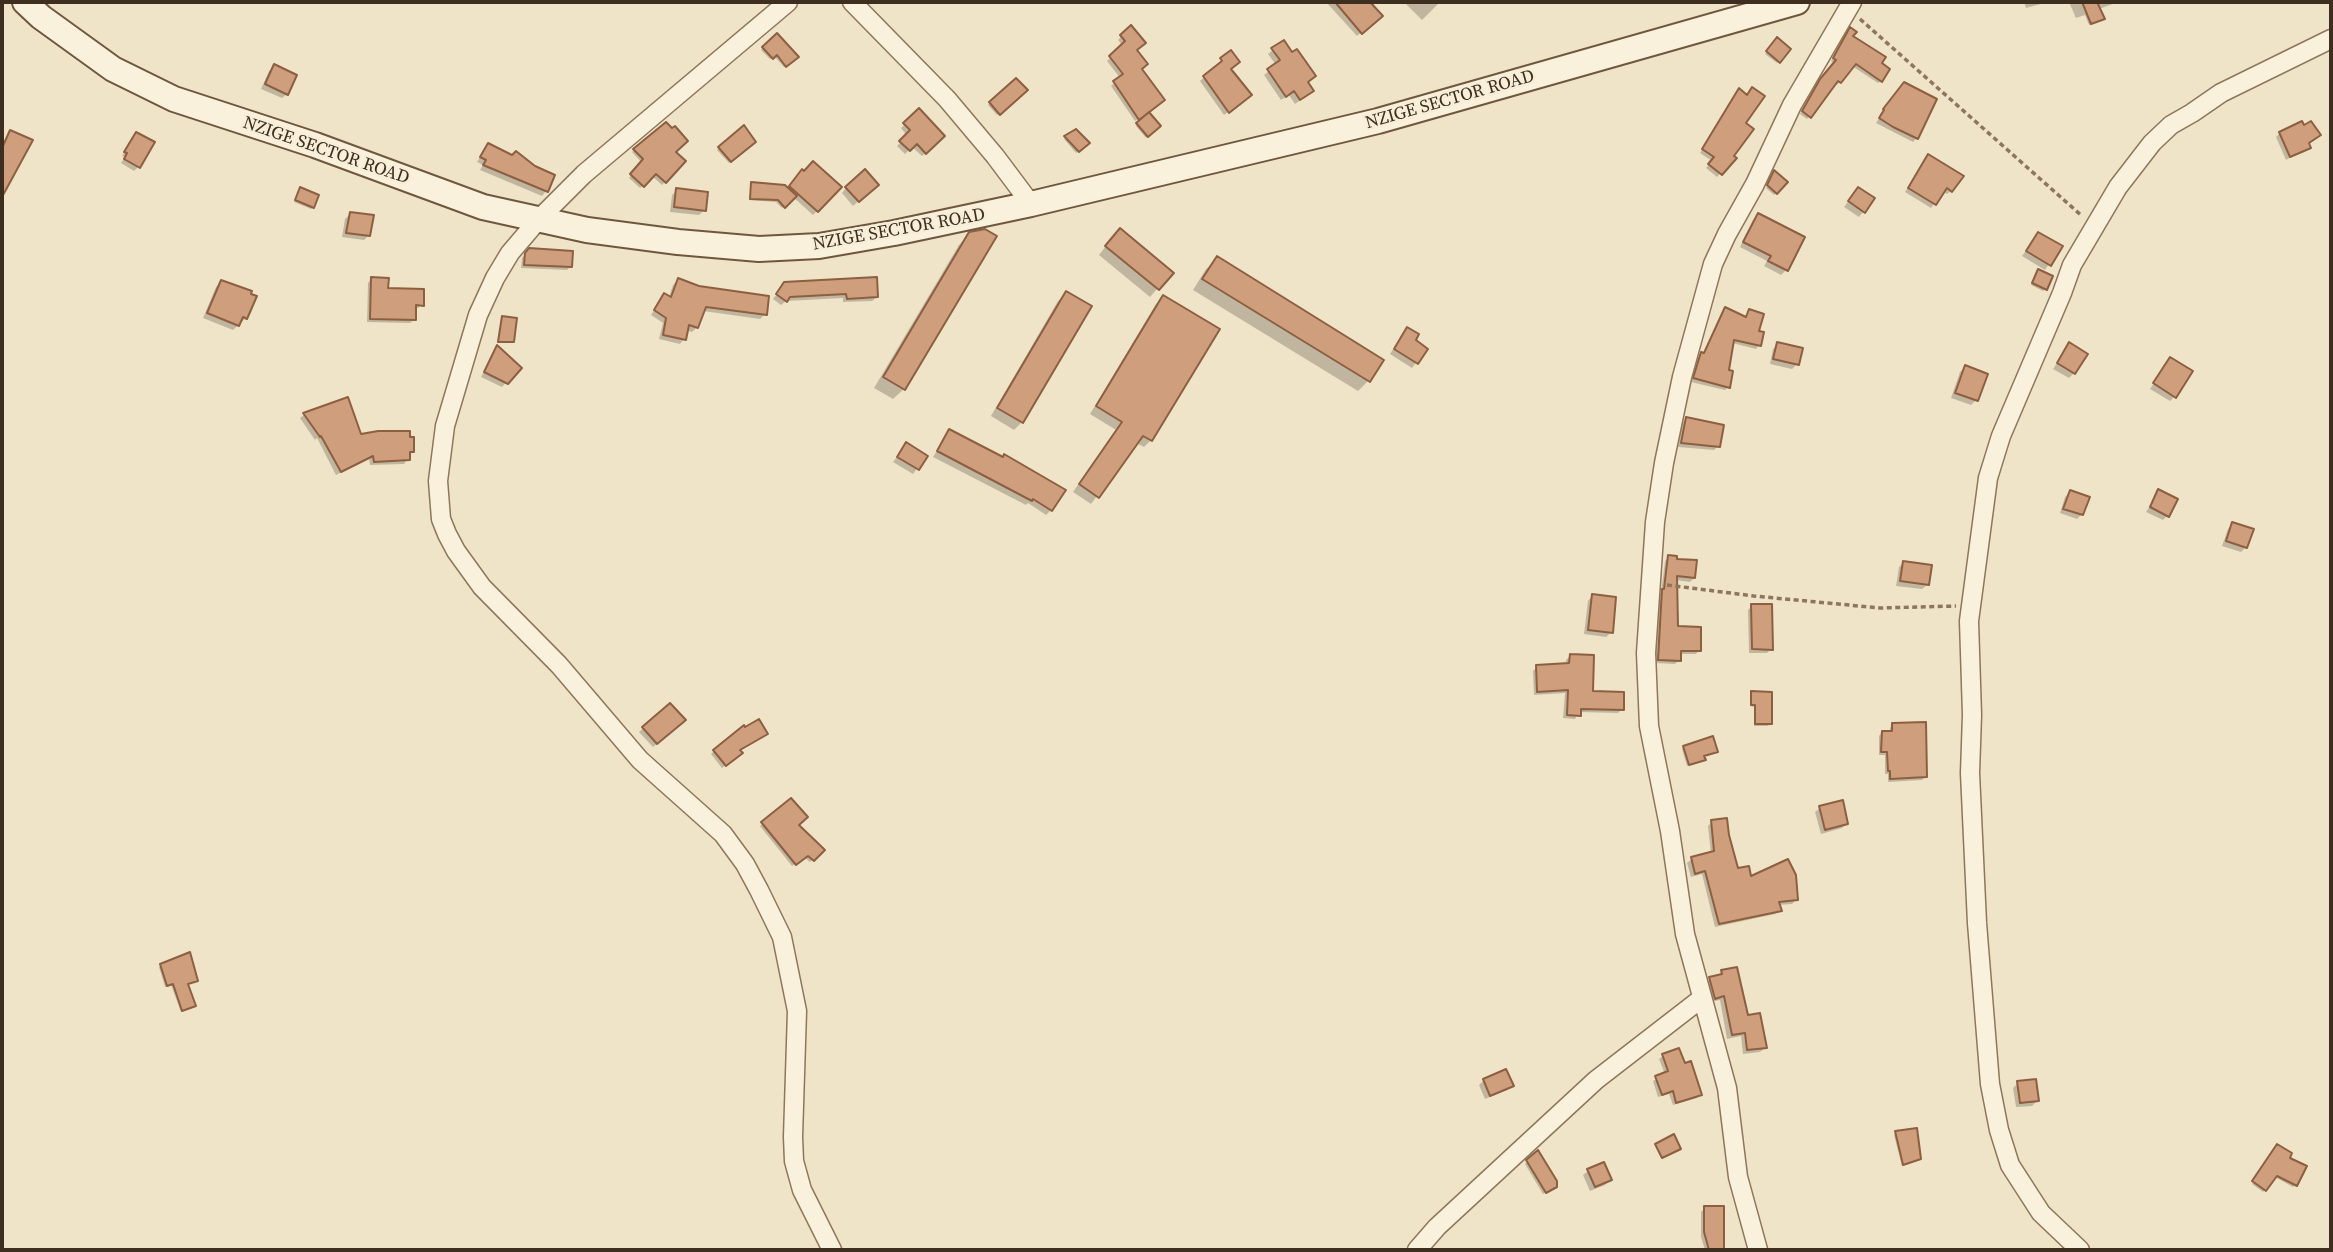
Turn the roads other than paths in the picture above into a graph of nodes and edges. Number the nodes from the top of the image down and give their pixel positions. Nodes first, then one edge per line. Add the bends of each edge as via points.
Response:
1 (25, 2) edge
2 (788, 2) edge
3 (852, 2) edge
4 (1797, 2) edge
5 (1850, 5) edge
6 (2331, 39) edge
7 (1031, 204) junction
8 (539, 219) junction
9 (1702, 998) junction
10 (832, 1250) edge
11 (1417, 1250) edge
12 (1758, 1250) edge
13 (2080, 1250) edge

1 - 8 main road, NZIGE SECTOR ROAD via 113,69 174,99 483,207
2 - 8 street via 584,174
3 - 7 street via 947,99
4 - 7 main road, NZIGE SECTOR ROAD via 1378,121
5 - 9 street via 1792,105 1713,264 1682,377 1655,522 1646,653 1649,726 1685,934
6 - 13 street via 2221,93 2152,142 2118,187 2072,265 1988,478 1969,621 1970,773 1990,1084 2010,1165 2041,1213
7 - 8 main road, NZIGE SECTOR ROAD via 819,246 759,249 678,243
8 - 10 street via 510,253 478,315 445,426 438,481 441,519 456,551 482,587 559,664 640,760 723,834 750,873 788,959 796,1011 794,1161 802,1190
9 - 11 street via 1596,1080
9 - 12 street via 1727,1088 1738,1177

